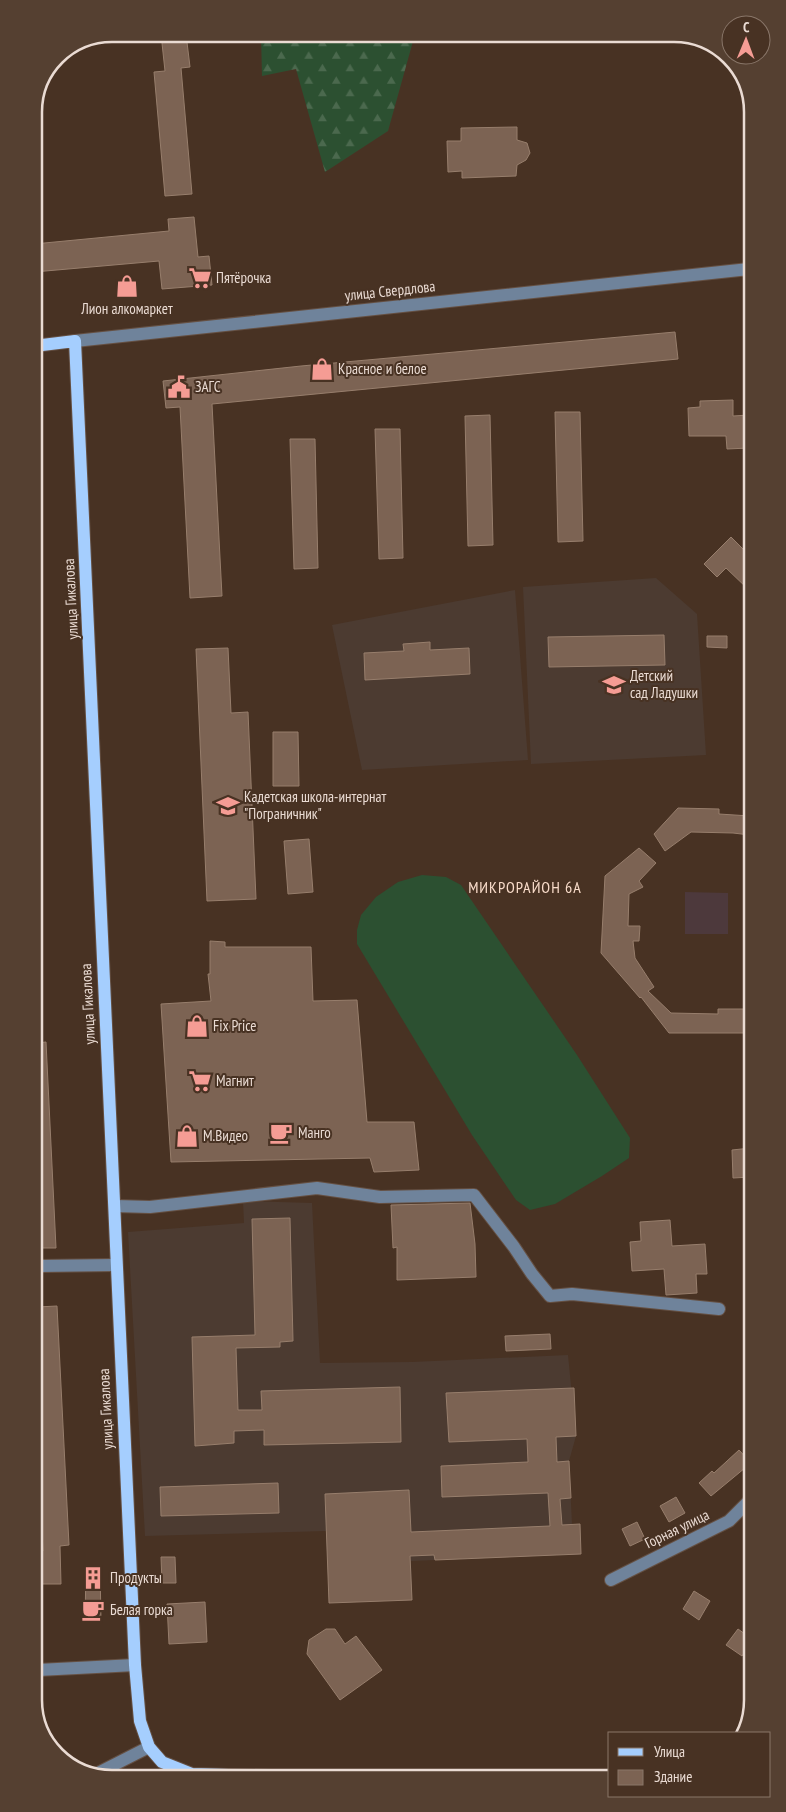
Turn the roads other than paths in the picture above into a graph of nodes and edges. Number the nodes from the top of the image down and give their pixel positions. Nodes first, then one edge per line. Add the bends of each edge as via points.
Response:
1 (744, 270) edge
2 (75, 341) junction
3 (43, 345) edge
4 (115, 1206) junction
5 (116, 1265) junction
6 (42, 1266) edge
7 (719, 1309) dead end
8 (744, 1506) edge
9 (611, 1580) dead end
10 (135, 1665) junction
11 (42, 1670) edge
12 (149, 1746) junction
13 (106, 1769) edge
14 (180, 1769) edge

1 - 2 street, улица Свердлова
2 - 3 main road, улица Свердлова
2 - 4 main road, улица Гикалова
4 - 5 main road, улица Гикалова
4 - 7 street via 150,1207 317,1188 380,1197 474,1195 550,1296 572,1294
5 - 6 street
5 - 10 main road, улица Гикалова
8 - 9 street, Горная улица via 729,1521
10 - 11 street
10 - 12 main road, улица Гикалова via 140,1721
12 - 13 street
12 - 14 main road via 162,1762

